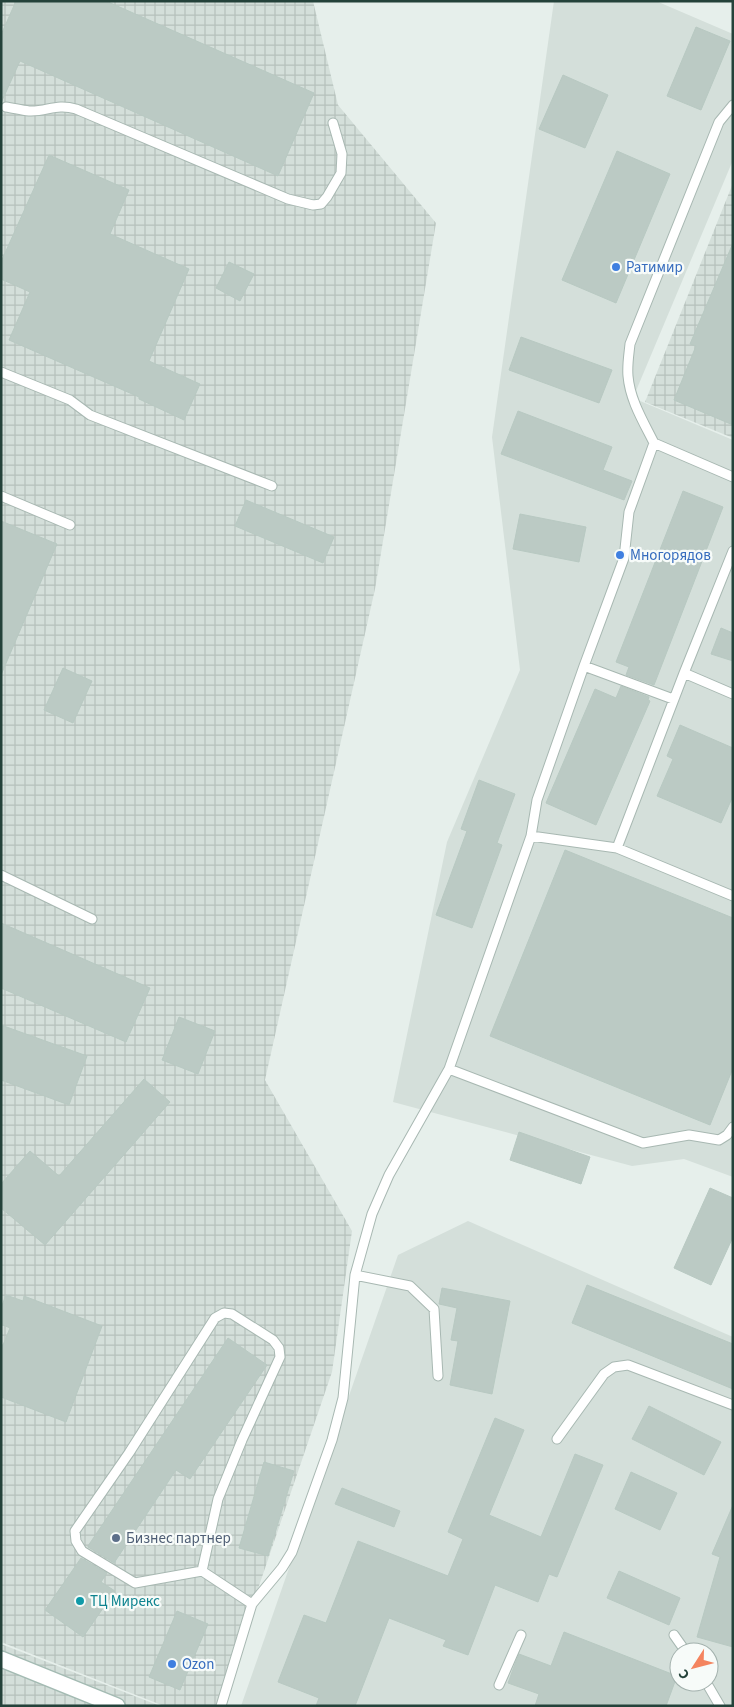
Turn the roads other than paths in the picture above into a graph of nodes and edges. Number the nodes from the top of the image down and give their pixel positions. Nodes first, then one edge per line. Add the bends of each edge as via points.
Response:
1 (733, 105) edge
2 (6, 106) dead end
3 (333, 123) dead end
4 (1, 372) edge
5 (654, 443) junction
6 (733, 477) edge
7 (272, 486) dead end
8 (1, 496) edge
9 (70, 525) dead end
10 (733, 552) edge
11 (584, 666) junction
12 (684, 673) junction
13 (733, 694) edge
14 (673, 699) junction
15 (531, 836) junction
16 (617, 848) junction
17 (1, 875) edge
18 (733, 896) edge
19 (92, 919) dead end
20 (449, 1069) junction
21 (733, 1127) edge
22 (356, 1275) junction
23 (438, 1376) dead end
24 (733, 1405) edge
25 (557, 1438) dead end
26 (202, 1571) junction
27 (252, 1604) junction
28 (674, 1634) dead end
29 (521, 1635) dead end
30 (679, 1642) edge
31 (1, 1659) edge
32 (499, 1685) dead end
33 (712, 1692) edge
34 (117, 1706) edge
35 (221, 1706) edge
36 (720, 1706) edge

1 - 5 lane via 719,122 630,344 628,375 631,393
2 - 3 lane via 29,111 55,106 76,109 288,199 313,205 321,204 327,198 341,173 342,154
4 - 7 lane via 70,400 90,416
5 - 6 lane
5 - 11 lane via 629,512 624,558
8 - 9 lane
10 - 12 lane
11 - 14 lane
11 - 15 lane via 538,800
12 - 13 lane
12 - 14 lane
14 - 16 lane
15 - 16 lane
15 - 20 lane
16 - 18 lane
17 - 19 lane
20 - 21 lane via 643,1143 689,1135 719,1140
20 - 22 lane via 389,1175 372,1214
22 - 23 lane via 410,1286 434,1309
22 - 27 lane via 343,1398 332,1440 292,1552
24 - 25 lane via 628,1365 614,1367 604,1374
26 - 26 lane via 218,1499 280,1357 279,1348 273,1340 232,1314 224,1313 215,1318 130,1453 75,1532 76,1542 82,1551 135,1583
26 - 27 lane
27 - 35 lane
28 - 30 lane
29 - 32 lane
31 - 34 street
33 - 36 lane

